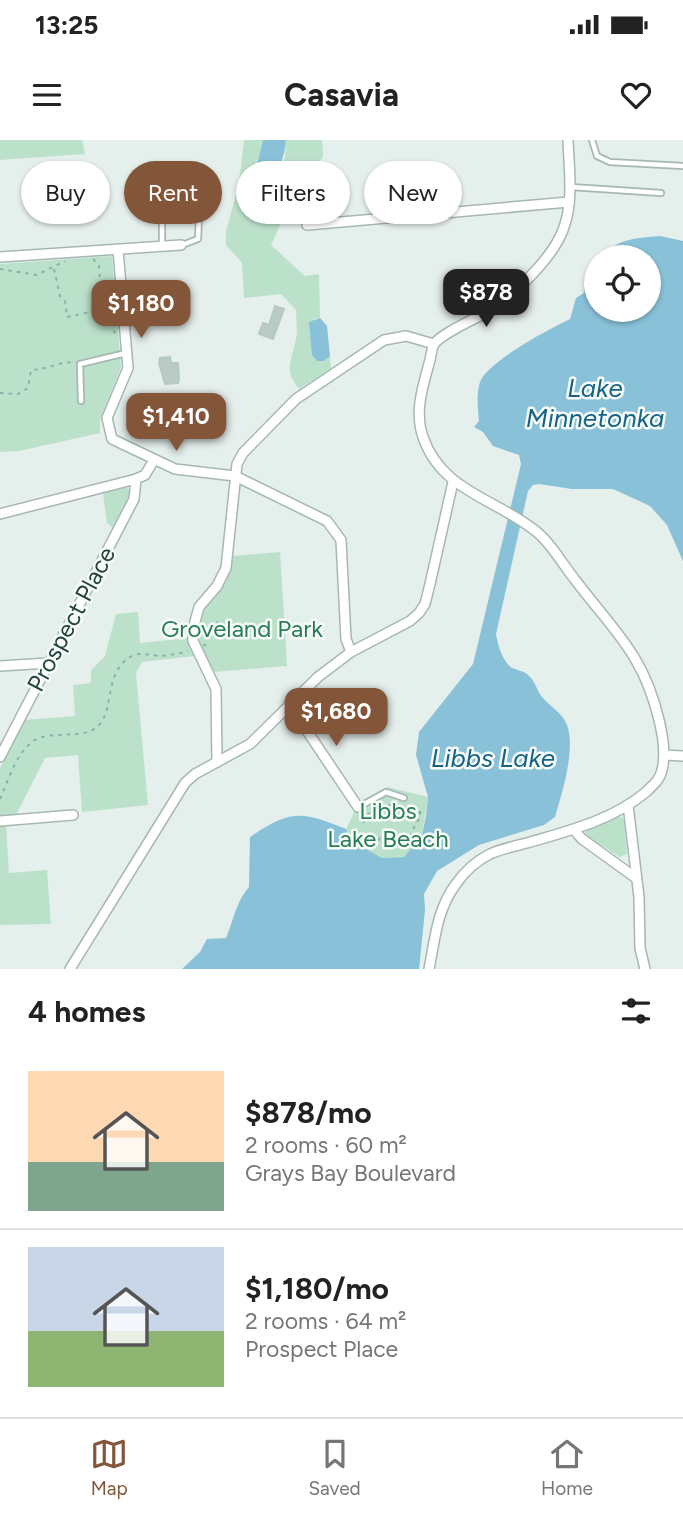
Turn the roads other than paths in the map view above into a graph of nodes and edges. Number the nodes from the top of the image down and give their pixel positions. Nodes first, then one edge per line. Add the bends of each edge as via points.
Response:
1 (568, 140) edge
2 (592, 140) edge
3 (683, 166) edge
4 (570, 187) junction
5 (661, 193) dead end
6 (569, 202) junction
7 (162, 224) edge
8 (199, 224) edge
9 (307, 225) dead end
10 (181, 245) joint
11 (162, 246) junction
12 (118, 250) junction
13 (0, 257) edge
14 (434, 344) junction
15 (127, 353) junction
16 (82, 401) dead end
17 (154, 460) junction
18 (235, 476) junction
19 (136, 479) junction
20 (453, 482) junction
21 (0, 514) edge
22 (351, 652) junction
23 (48, 663) junction
24 (0, 666) edge
25 (289, 704) junction
26 (664, 755) junction
27 (683, 756) edge
28 (0, 757) edge
29 (217, 762) junction
30 (404, 797) dead end
31 (628, 805) junction
32 (358, 807) joint
33 (73, 815) dead end
34 (0, 821) edge
35 (574, 830) junction
36 (636, 878) junction
37 (70, 969) edge
38 (429, 969) edge
39 (645, 969) edge

1 - 4 street
2 - 3 lane via 597,156 610,162
4 - 5 lane
4 - 6 street
6 - 9 street
6 - 14 street via 556,244 530,275 490,310
7 - 11 lane
8 - 10 lane via 198,239
10 - 11 street
11 - 12 street
12 - 13 street
12 - 15 street
14 - 18 street via 392,337 296,398 243,453
14 - 20 street via 419,413 423,438
15 - 16 lane via 80,364
15 - 17 street via 128,368 107,418 108,431 112,439
17 - 18 street via 175,469
17 - 19 street via 145,475
18 - 22 street via 327,521 336,530 343,550 346,639
18 - 29 street via 226,568 199,607 193,629 193,641 216,689
19 - 21 street
19 - 23 street, Prospect Place via 134,499
20 - 22 street via 425,604 410,621
20 - 26 street via 536,530 618,632 639,662 659,717
22 - 25 street
23 - 24 street
23 - 28 street, Prospect Place
25 - 29 street via 250,744
25 - 32 street
26 - 27 street
26 - 31 street via 658,780
29 - 37 street via 185,783
30 - 32 lane via 386,792
31 - 35 street
31 - 36 street
33 - 34 street
35 - 36 street
35 - 38 street via 492,853 464,873 441,911
36 - 39 street

